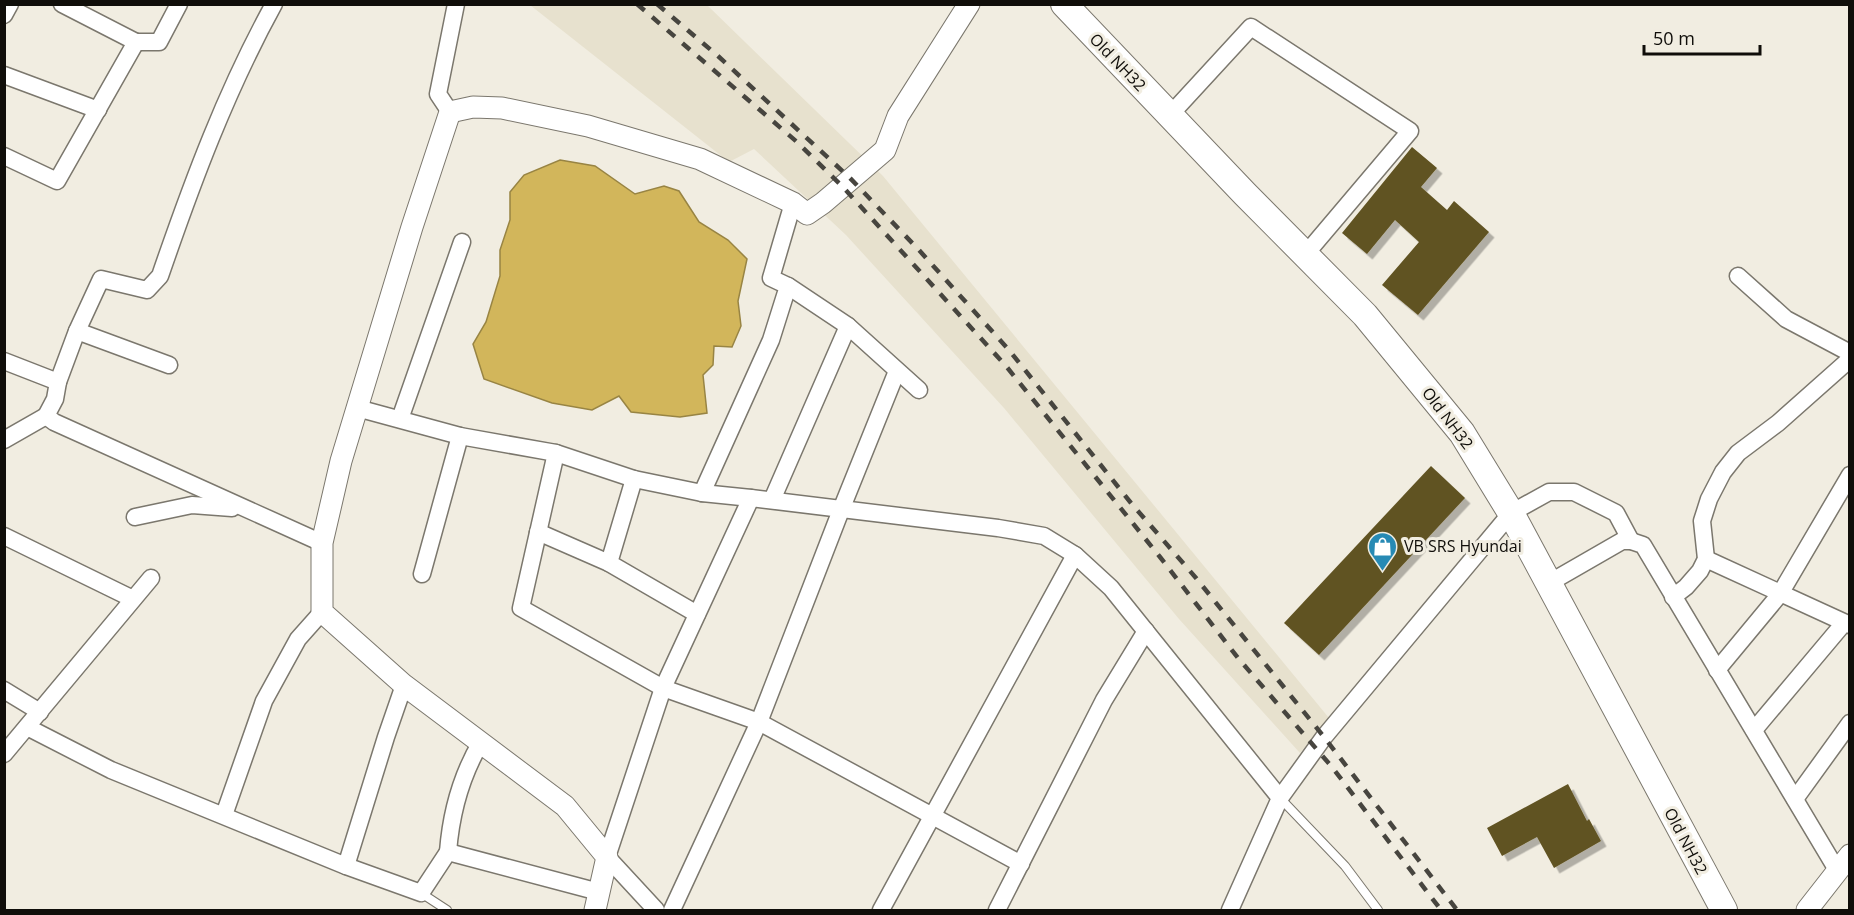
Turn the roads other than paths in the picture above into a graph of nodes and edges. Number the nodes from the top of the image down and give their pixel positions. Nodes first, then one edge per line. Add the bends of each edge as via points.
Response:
1 (10, 4) edge
2 (62, 4) edge
3 (179, 4) edge
4 (274, 4) edge
5 (456, 4) edge
6 (969, 4) edge
7 (1064, 4) edge
8 (4, 15) edge
9 (136, 42) junction
10 (4, 75) edge
11 (98, 110) junction
12 (450, 112) junction
13 (1170, 116) junction
14 (4, 156) edge
15 (793, 202) junction
16 (462, 242) dead end
17 (1305, 255) junction
18 (1738, 276) dead end
19 (788, 286) junction
20 (848, 327) junction
21 (77, 331) junction
22 (1850, 353) edge
23 (1850, 359) edge
24 (4, 361) edge
25 (169, 365) dead end
26 (897, 371) junction
27 (58, 382) junction
28 (919, 390) dead end
29 (357, 408) junction
30 (46, 416) junction
31 (400, 419) junction
32 (460, 436) junction
33 (5, 438) edge
34 (556, 453) junction
35 (1850, 475) edge
36 (634, 478) junction
37 (702, 493) junction
38 (751, 498) junction
39 (772, 500) junction
40 (245, 508) junction
41 (841, 510) junction
42 (1511, 513) junction
43 (135, 518) dead end
44 (538, 532) junction
45 (4, 537) edge
46 (1631, 541) junction
47 (322, 543) junction
48 (1076, 555) junction
49 (1706, 559) junction
50 (609, 563) junction
51 (422, 574) dead end
52 (151, 578) dead end
53 (1549, 583) junction
54 (1780, 594) junction
55 (1672, 597) junction
56 (133, 599) junction
57 (322, 612) junction
58 (697, 614) junction
59 (1847, 624) edge
60 (1146, 631) junction
61 (1717, 670) junction
62 (405, 685) junction
63 (663, 688) junction
64 (4, 690) edge
65 (40, 712) junction
66 (759, 722) junction
67 (1850, 723) edge
68 (27, 727) junction
69 (1754, 730) junction
70 (481, 742) junction
71 (4, 754) edge
72 (1280, 798) junction
73 (1795, 799) junction
74 (224, 815) junction
75 (933, 816) junction
76 (448, 852) junction
77 (607, 857) junction
78 (1843, 862) edge
79 (1021, 864) junction
80 (346, 866) junction
81 (422, 893) junction
82 (597, 901) edge
83 (447, 910) edge
84 (656, 910) edge
85 (672, 910) edge
86 (881, 910) edge
87 (997, 910) edge
88 (1230, 910) edge
89 (1378, 910) edge
90 (1724, 910) edge
91 (1807, 910) edge

1 - 8 street
2 - 9 street
3 - 9 street via 159,42
4 - 21 street via 205,149 160,276 147,291 101,279
5 - 12 street via 438,94
6 - 15 street via 898,116 885,150 807,214
7 - 13 main road, Old NH32
9 - 11 street
10 - 11 street
11 - 14 street via 57,181
12 - 15 street via 473,107 502,108 588,126 700,159
12 - 29 street
13 - 17 main road, Old NH32
13 - 17 street via 1251,27 1410,132
15 - 19 street via 771,278
16 - 31 street
17 - 42 main road, Old NH32 via 1365,315 1462,433
18 - 22 street via 1786,319
19 - 20 street
19 - 37 street via 771,340
20 - 26 street
20 - 39 street
21 - 25 street
21 - 27 street
23 - 49 street via 1779,423 1738,453 1723,472 1702,521
24 - 27 street
26 - 28 street
26 - 41 street
27 - 30 street
29 - 31 street
29 - 47 street
30 - 33 street
30 - 40 street
31 - 32 street
32 - 34 street
32 - 51 street
34 - 36 street
34 - 44 street
35 - 54 street
36 - 37 street
36 - 50 street
37 - 38 street
38 - 39 street
38 - 58 street
39 - 41 street
40 - 43 street via 192,505
40 - 47 street
41 - 48 street via 1044,536
41 - 66 street
42 - 46 street via 1549,492 1574,492 1616,513
42 - 53 main road, Old NH32
42 - 72 street via 1324,736
44 - 50 street
44 - 63 street via 521,608
45 - 56 street
46 - 53 street via 1622,541
46 - 55 street via 1643,545
47 - 57 street
48 - 60 street via 1111,588
48 - 75 street
49 - 54 street
49 - 55 street via 1686,587
50 - 58 street
52 - 56 street
53 - 90 main road, Old NH32
54 - 59 street
54 - 61 street
55 - 61 street
56 - 65 street
57 - 62 street
57 - 74 street via 298,639 264,701
58 - 63 street
59 - 69 street
60 - 72 street
60 - 79 street via 1104,700
61 - 69 street
62 - 70 street
62 - 80 street
63 - 66 street
63 - 77 street
64 - 65 street
65 - 68 street
66 - 75 street
66 - 85 street
67 - 73 street
68 - 71 street
68 - 74 street via 111,770
69 - 73 street
70 - 76 street via 462,784
70 - 77 street via 566,806
72 - 88 street
72 - 89 lane via 1345,866
73 - 78 street
74 - 80 street
75 - 79 street
75 - 86 street
76 - 81 street
76 - 82 street
77 - 82 street
77 - 84 street
78 - 91 street
79 - 87 street
80 - 81 street
81 - 83 lane

